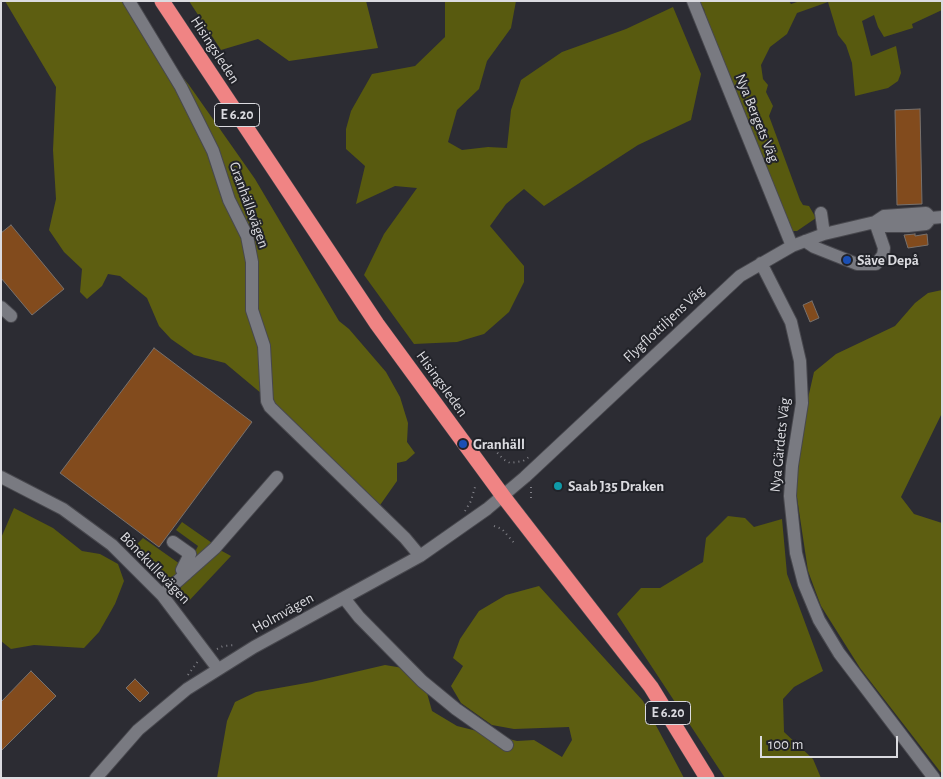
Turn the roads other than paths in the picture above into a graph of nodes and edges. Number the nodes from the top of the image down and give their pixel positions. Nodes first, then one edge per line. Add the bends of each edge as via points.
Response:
1 (129, 1) edge
2 (162, 1) edge
3 (693, 1) edge
4 (821, 213) dead end
5 (937, 218) edge
6 (876, 222) junction
7 (824, 234) junction
8 (805, 241) junction
9 (792, 246) junction
10 (761, 263) junction
11 (1, 477) edge
12 (277, 477) dead end
13 (503, 496) junction
14 (173, 542) dead end
15 (420, 556) junction
16 (186, 574) junction
17 (162, 595) junction
18 (344, 598) junction
19 (218, 669) junction
20 (507, 745) dead end
21 (96, 778) edge
22 (707, 778) edge
23 (934, 778) edge

1 - 15 street, Granhällsvägen via 181,87 213,151 229,200 247,236 252,262 252,310 264,346 270,407
2 - 13 highway, Hisingsleden / E 6.20 via 377,324
3 - 9 street, Nya Bergets Väg
4 - 7 street
5 - 6 street, Flygflottiljens Väg via 926,213 884,216
6 - 7 street, Flygflottiljens Väg
6 - 8 street via 884,248 876,264 858,264
7 - 8 street, Flygflottiljens Väg
8 - 9 street, Flygflottiljens Väg
9 - 10 street, Flygflottiljens Väg
10 - 13 street, Flygflottiljens Väg via 722,292
10 - 23 street, Nya Gärdets Väg via 788,316 797,340 800,361 802,403 790,496 796,553 804,584 819,620 839,653
11 - 17 street, Bönekullevägen via 45,498 81,521 112,545
12 - 16 street via 215,548
13 - 15 street, Holmvägen
13 - 22 highway, Hisingsleden / E 6.20 via 651,687
14 - 16 street via 190,554 182,570
15 - 18 street, Holmvägen
16 - 17 street
17 - 19 street, Bönekullevägen
18 - 19 street, Holmvägen
18 - 20 street via 422,681
19 - 21 street, Holmvägen via 161,709

